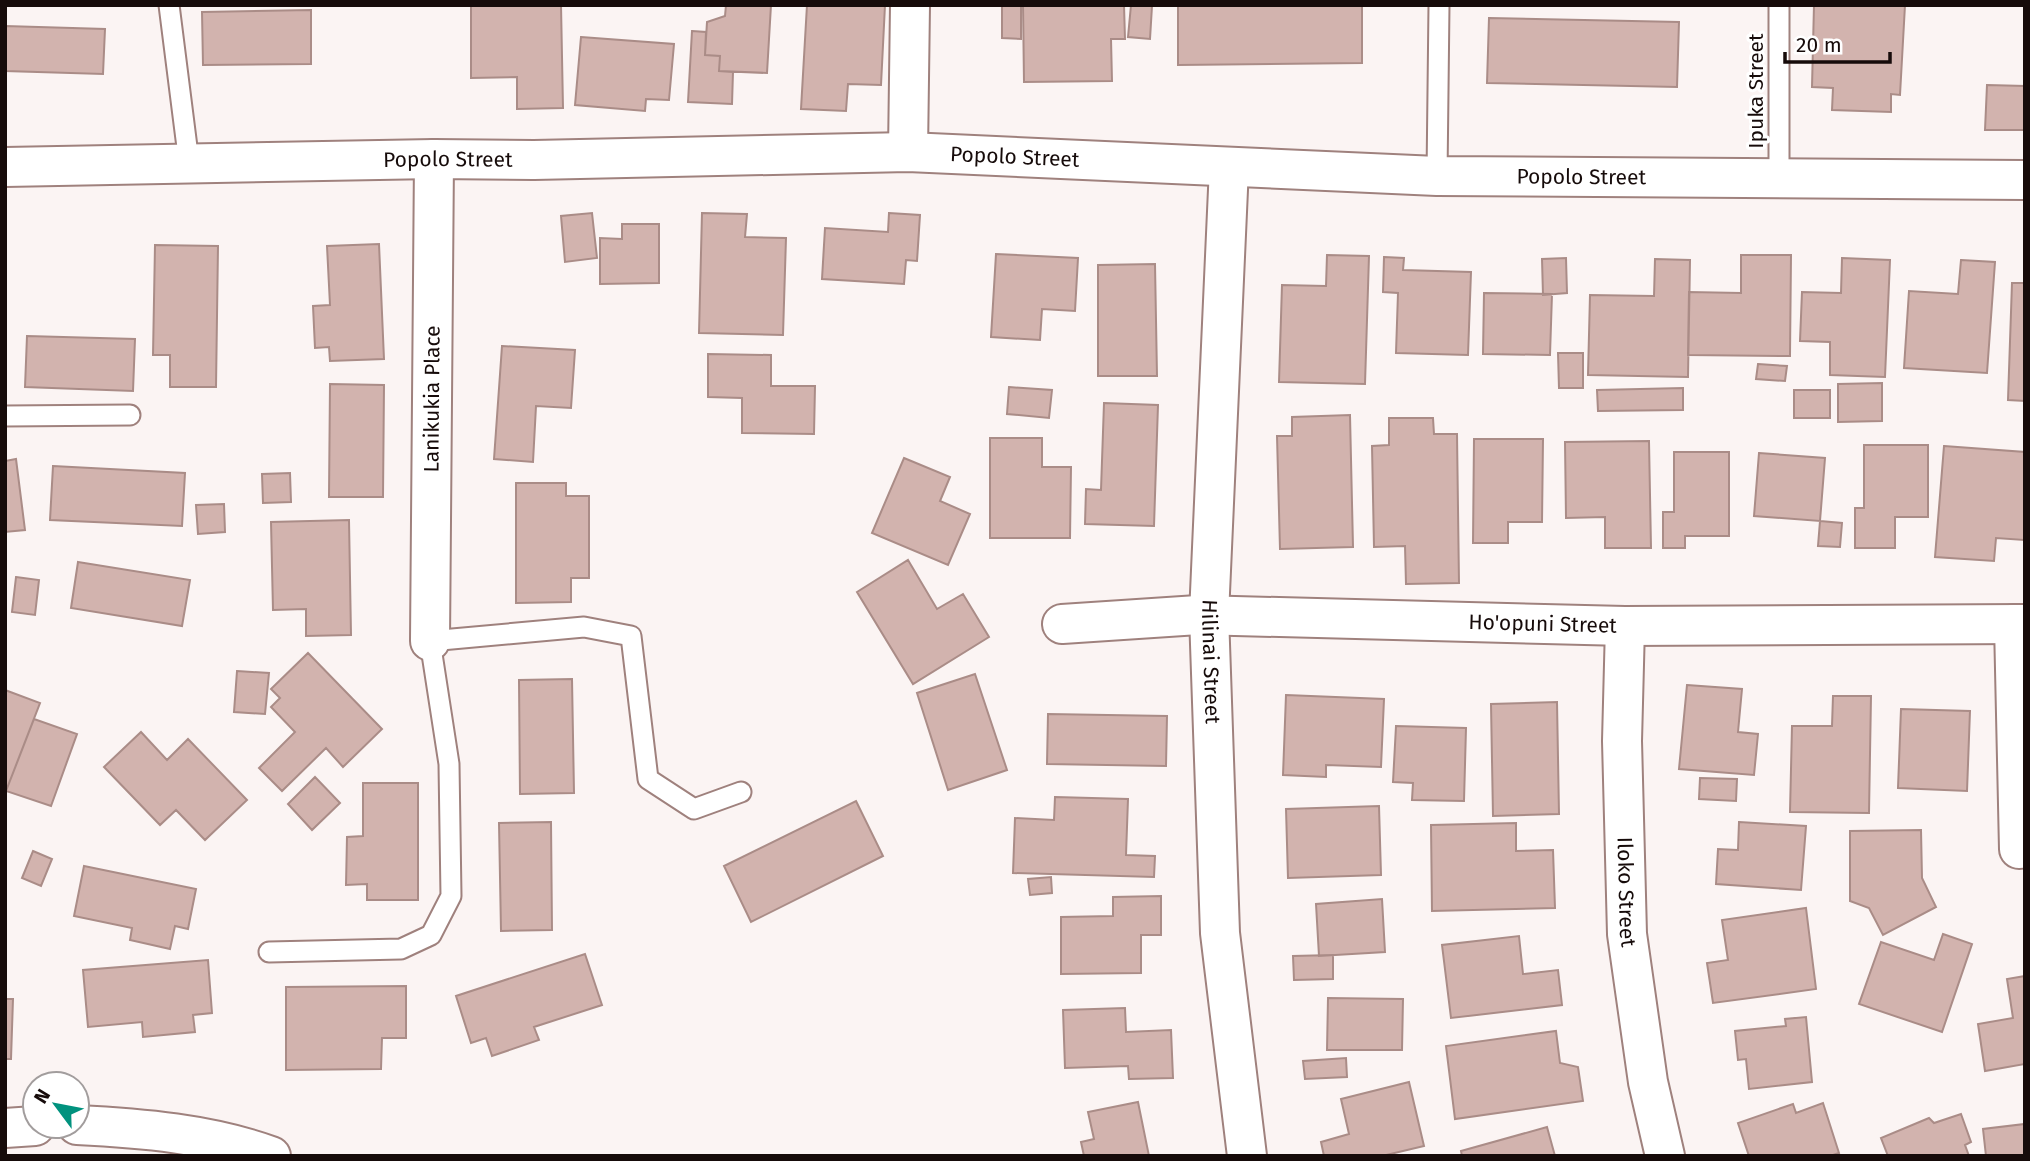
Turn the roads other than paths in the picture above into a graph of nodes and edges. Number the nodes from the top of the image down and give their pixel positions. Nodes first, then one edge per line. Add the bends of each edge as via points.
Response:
1 (169, 5) edge
2 (910, 5) edge
3 (1439, 5) edge
4 (1779, 5) edge
5 (908, 152) junction
6 (434, 159) junction
7 (189, 163) junction
8 (5, 167) edge
9 (1229, 167) junction
10 (1437, 176) junction
11 (1779, 177) junction
12 (2025, 180) edge
13 (130, 415) dead end
14 (5, 416) edge
15 (1209, 615) junction
16 (1062, 624) dead end
17 (2020, 624) edge
18 (1625, 626) junction
19 (430, 641) junction
20 (741, 792) dead end
21 (2019, 849) dead end
22 (270, 952) dead end
23 (91, 1125) edge
24 (271, 1156) edge
25 (1247, 1156) edge
26 (1665, 1156) edge

1 - 7 lane
2 - 5 street
3 - 10 lane
4 - 11 lane, Ipuka Street
5 - 6 street, Popolo Street
5 - 9 street, Popolo Street
6 - 7 street, Popolo Street
6 - 19 street, Lanikukia Place
7 - 8 street, Popolo Street
9 - 10 street, Popolo Street
9 - 15 street, Hilinai Street
10 - 11 street, Popolo Street
11 - 12 street, Popolo Street
13 - 14 lane
15 - 16 street, Ho'opuni Street
15 - 18 street, Ho'opuni Street
15 - 25 street, Hilinai Street via 1220,933
17 - 18 street, Ho'opuni Street
17 - 21 street
18 - 26 street, Iloko Street via 1622,741 1627,934 1648,1082
19 - 20 lane via 584,627 631,636 648,779 694,809
19 - 22 lane via 449,764 451,896 431,935 401,949
23 - 24 street via 134,1127

